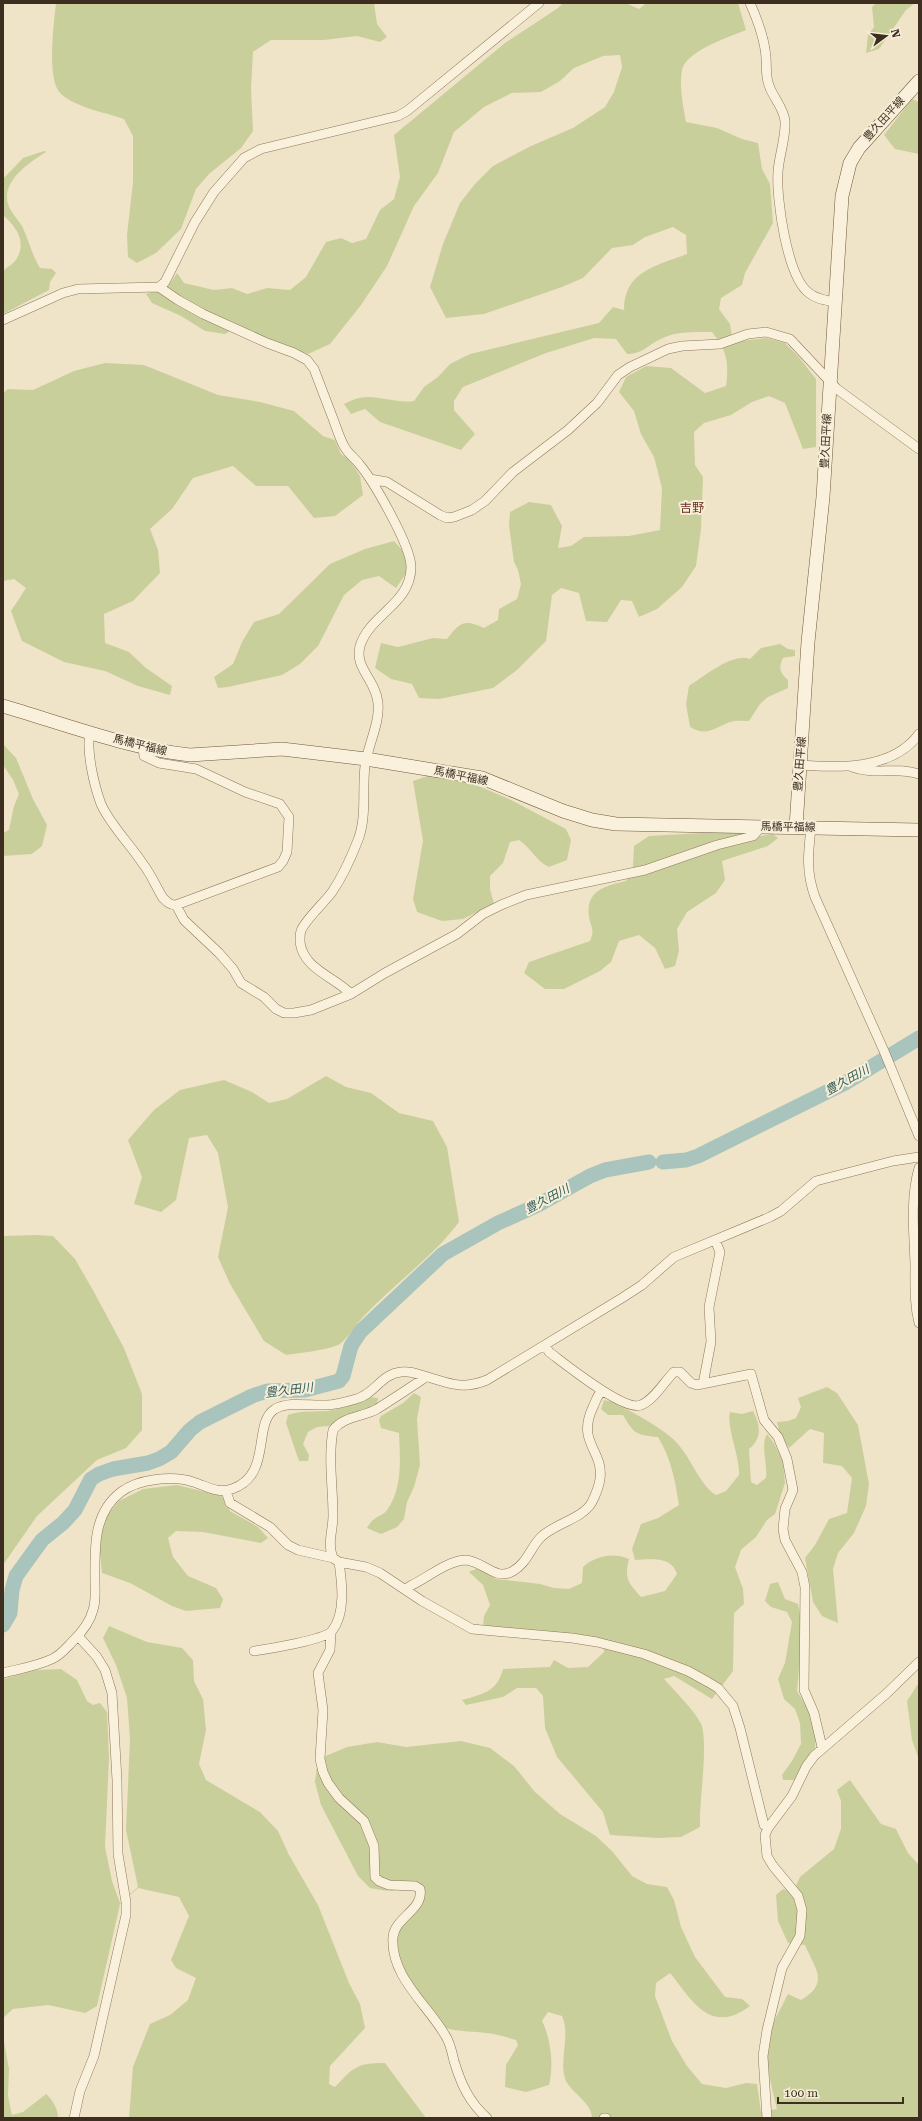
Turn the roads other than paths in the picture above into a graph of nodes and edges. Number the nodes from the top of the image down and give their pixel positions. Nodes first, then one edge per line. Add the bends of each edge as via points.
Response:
1 (539, 3) edge
2 (750, 3) edge
3 (919, 81) edge
4 (159, 287) junction
5 (834, 302) junction
6 (3, 320) edge
7 (829, 382) junction
8 (919, 449) edge
9 (370, 479) junction
10 (3, 706) edge
11 (90, 732) junction
12 (919, 734) edge
13 (143, 747) junction
14 (366, 759) junction
15 (799, 765) junction
16 (852, 767) junction
17 (919, 774) edge
18 (761, 827) junction
19 (796, 827) junction
20 (811, 828) junction
21 (919, 830) edge
22 (176, 905) junction
23 (351, 994) junction
24 (919, 1136) edge
25 (919, 1157) edge
26 (919, 1168) edge
27 (715, 1240) junction
28 (919, 1323) edge
29 (545, 1345) junction
30 (424, 1376) junction
31 (702, 1384) junction
32 (602, 1391) junction
33 (226, 1491) junction
34 (336, 1560) junction
35 (406, 1590) junction
36 (331, 1632) junction
37 (78, 1636) junction
38 (254, 1651) dead end
39 (919, 1662) edge
40 (3, 1673) edge
41 (822, 1747) junction
42 (768, 1828) junction
43 (74, 2118) edge
44 (486, 2118) edge
45 (767, 2118) edge

1 - 4 street via 398,116 261,149 244,158 214,192 195,222 165,282
2 - 5 street via 760,25 764,43 766,76 785,120 778,171 781,224 786,242 800,282 808,293 822,300
3 - 5 main road, 豊久田平線 via 865,140 850,163 842,196
4 - 6 street via 78,289 63,293
4 - 9 street via 203,314 307,360 314,369 344,446
5 - 7 main road, 豊久田平線
7 - 8 street
7 - 9 street via 790,339 780,335 766,332 748,334 720,344 682,346 650,356 618,376 597,403 568,430 513,472 485,501 472,510 447,518 387,482
7 - 15 main road, 豊久田平線 via 822,520 808,642
9 - 14 street via 406,547 411,568 409,582 403,594 394,606 375,622 360,646 361,665 372,682 378,700 378,711
10 - 11 main road, 馬橋平福線
11 - 13 main road, 馬橋平福線
11 - 22 street via 88,742 96,789 102,805 150,874 163,898 170,905
12 - 16 street via 900,752
13 - 14 main road, 馬橋平福線 via 190,755 282,749
13 - 22 street via 144,756 159,763 196,769 245,792 280,804 289,817 286,852 278,867
14 - 18 main road, 馬橋平福線 via 482,778 592,820 652,826
14 - 23 street via 359,838 332,891 301,930 300,942 305,955 316,969
15 - 16 street
15 - 19 main road, 豊久田平線
16 - 17 street via 866,772 905,770
18 - 19 main road, 馬橋平福線
18 - 23 street via 753,836 717,845 645,870 526,895 501,905 483,914 457,934
19 - 20 main road, 馬橋平福線
20 - 21 main road, 馬橋平福線
20 - 24 street via 807,862 808,879 814,897 890,1064
22 - 23 street via 184,920 219,953 241,983 260,994 276,1009 284,1013 312,1010
25 - 27 street via 893,1161 816,1181 781,1211
26 - 28 street via 914,1188 914,1228 915,1306
27 - 29 street via 674,1257 642,1285
27 - 31 street via 720,1252 709,1307 711,1342
29 - 30 street via 475,1385 446,1384
29 - 32 street via 549,1352
30 - 33 street via 397,1372 386,1377 374,1390 358,1399 326,1405 288,1405 274,1410 265,1426 252,1475 243,1484
30 - 34 street via 377,1409 345,1420 333,1430 330,1484 333,1518 329,1544
31 - 32 street via 691,1383 684,1374 674,1372 641,1405 626,1403
31 - 41 street via 750,1374 764,1420 778,1437 787,1459 793,1490 782,1520 783,1529 785,1540 802,1572 805,1587 804,1690 814,1713
32 - 35 street via 586,1425 587,1436 599,1466 600,1479 591,1503 583,1512 539,1539 521,1566 511,1573 499,1574 467,1560 457,1561
33 - 34 street via 230,1503 270,1527 288,1545
33 - 37 street via 184,1479 165,1480 132,1486 113,1498 100,1520 96,1535 93,1610
34 - 35 street via 366,1567
34 - 36 street via 342,1595
35 - 42 street via 477,1631 597,1642 655,1658 688,1671 718,1688 733,1706 764,1825
36 - 38 street via 320,1638
36 - 44 street via 330,1650 318,1673 323,1710 320,1759 323,1772 339,1798 364,1821 374,1846 375,1877 379,1882 415,1886 420,1889 421,1896 417,1903 394,1928 393,1947 397,1962 407,1983 446,2036 467,2096
37 - 40 street via 61,1654 52,1659
37 - 43 street via 105,1670 112,1693 118,1854 126,1915 94,2056
39 - 41 street via 857,1720
41 - 42 street via 806,1767 792,1796
42 - 45 street via 764,1843 767,1856 798,1896 802,1910 800,1936 782,1968 767,2030 763,2056

